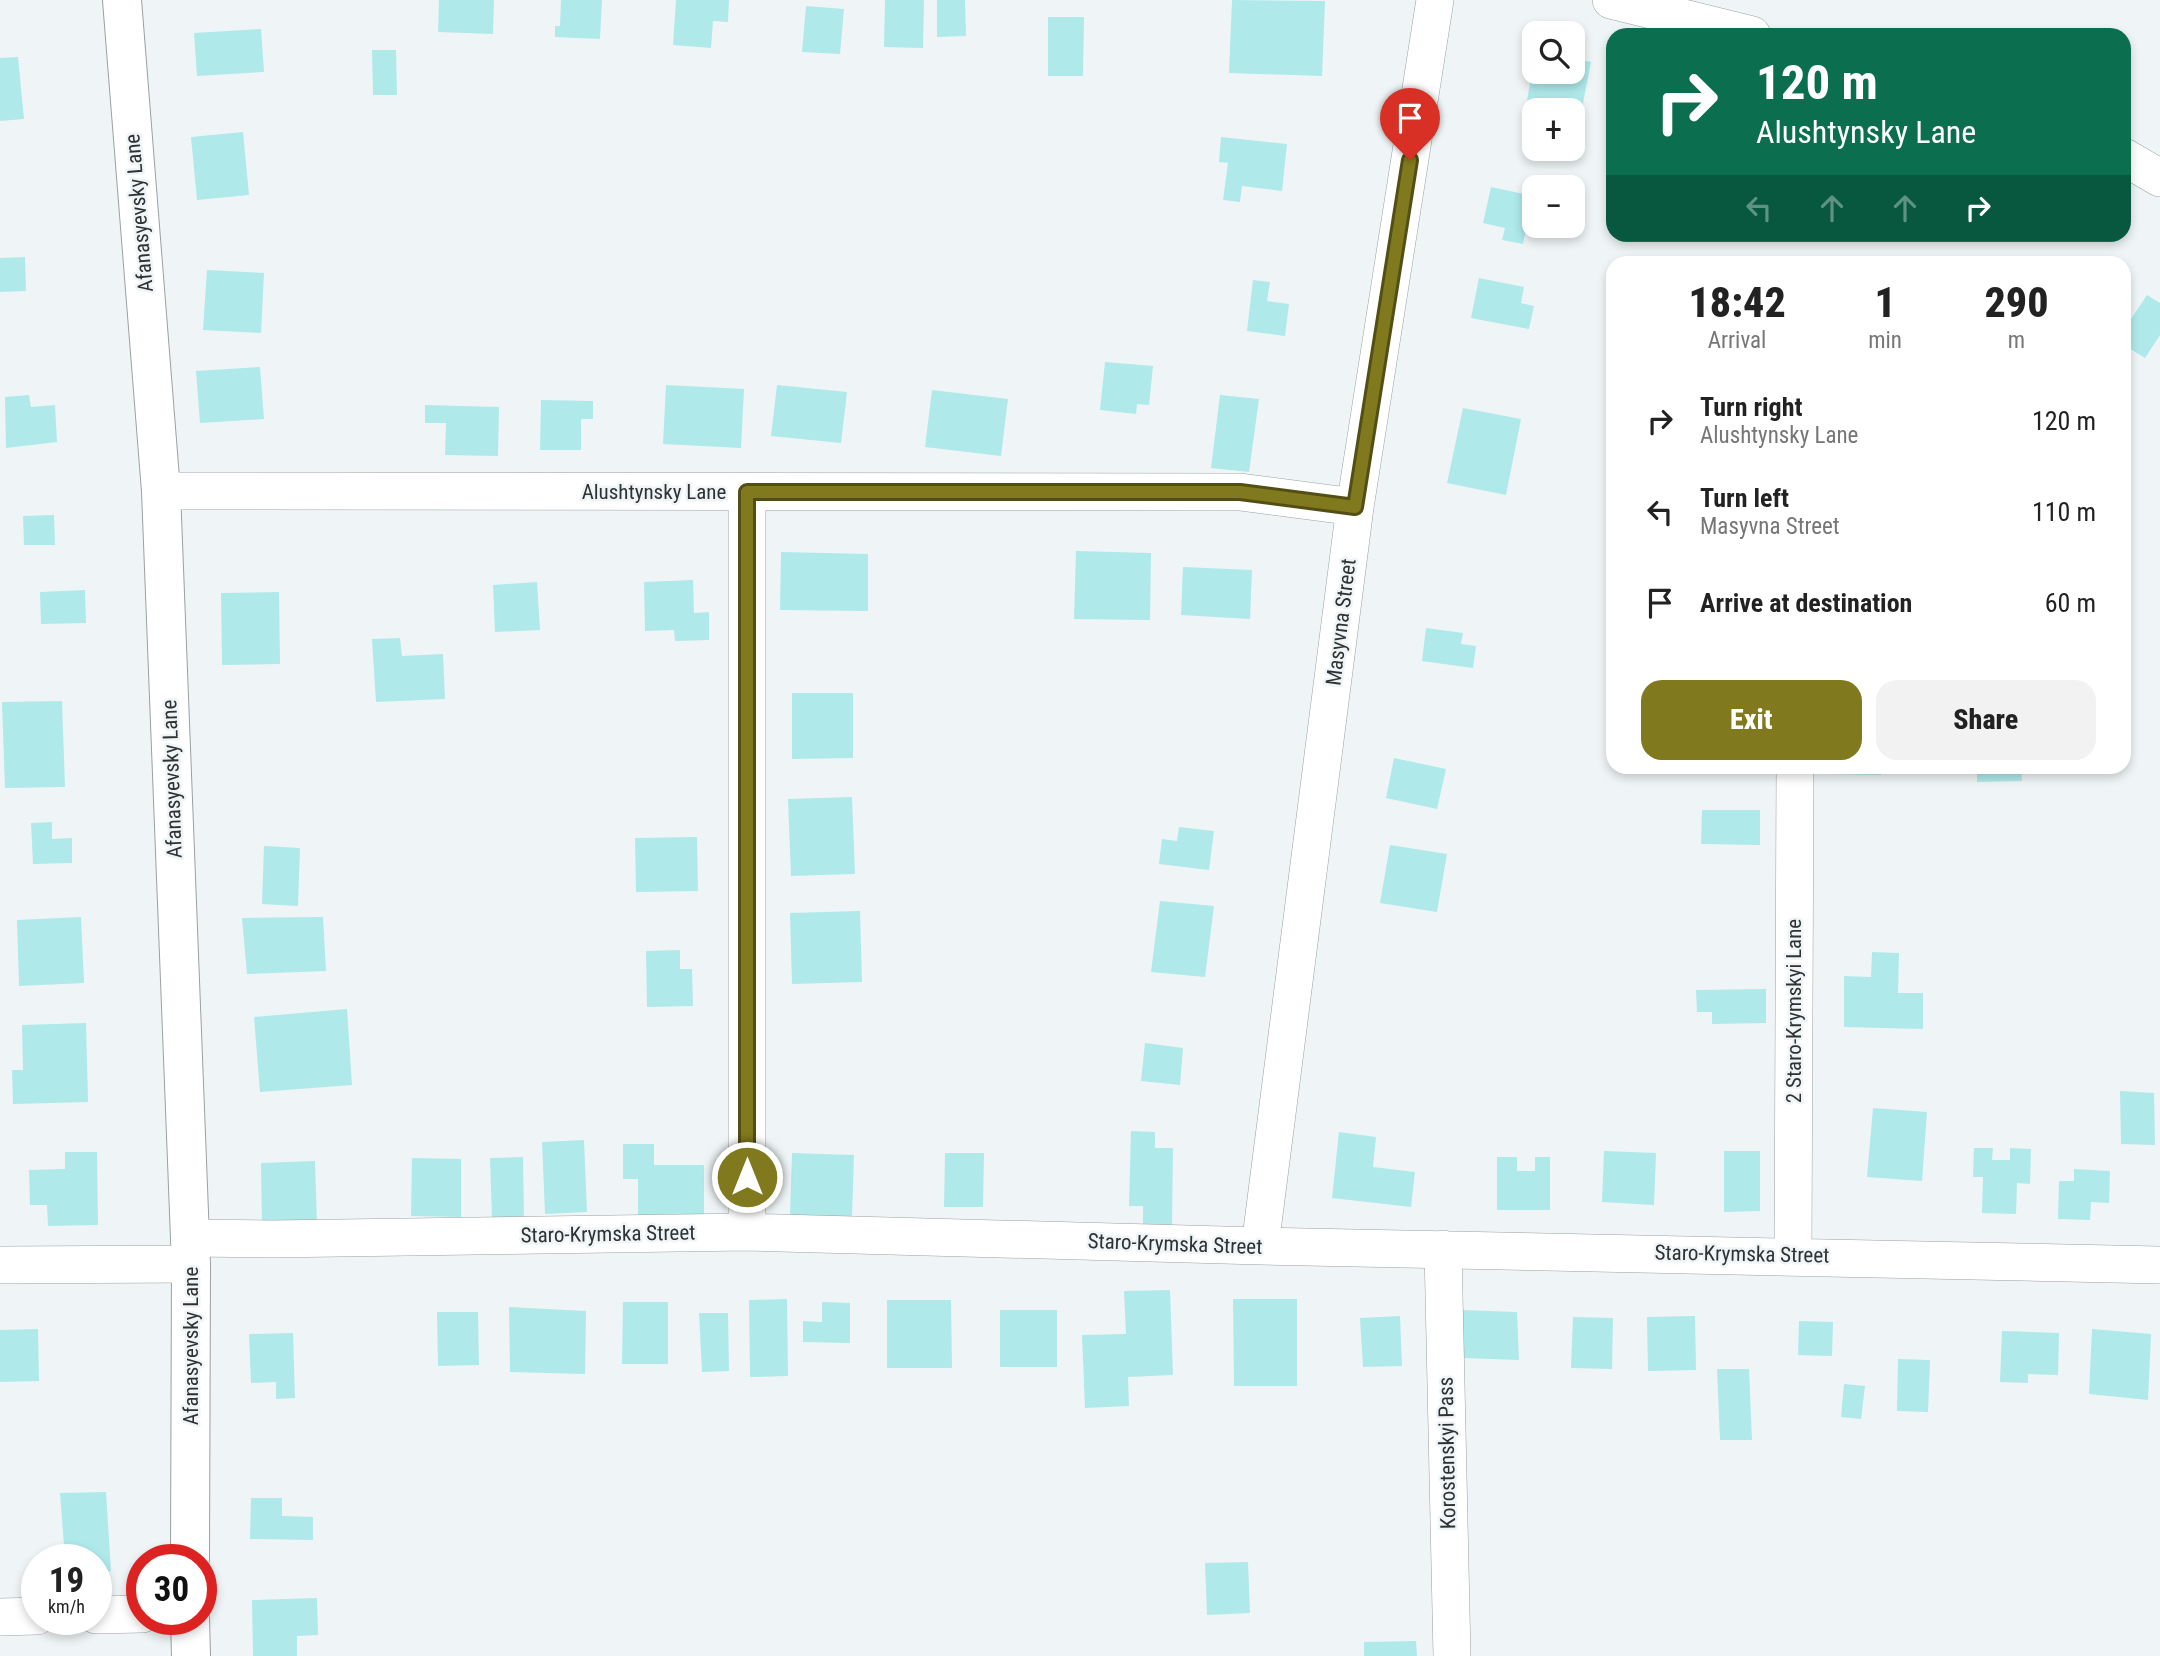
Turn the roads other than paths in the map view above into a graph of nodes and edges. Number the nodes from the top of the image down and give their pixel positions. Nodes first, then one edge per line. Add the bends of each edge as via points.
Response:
1 (122, 0) edge
2 (1435, 0) edge
3 (1611, 0) edge
4 (1724, 28) edge
5 (2131, 161) edge
6 (2160, 178) edge
7 (161, 491) junction
8 (747, 492) junction
9 (1355, 507) junction
10 (1795, 774) edge
11 (747, 1231) junction
12 (1260, 1246) junction
13 (1443, 1249) junction
14 (191, 1251) junction
15 (1793, 1255) junction
16 (0, 1265) edge
17 (2160, 1265) edge
18 (190, 1544) edge
19 (21, 1616) edge
20 (0, 1617) edge
21 (190, 1635) edge
22 (191, 1656) edge
23 (1452, 1656) edge

1 - 7 street, Afanasyevsky Lane
2 - 9 street, Masyvna Street
3 - 4 street
5 - 6 street
7 - 8 street, Alushtynsky Lane
7 - 14 street, Afanasyevsky Lane
8 - 9 street, Alushtynsky Lane via 1240,492
8 - 11 street
9 - 12 street, Masyvna Street
10 - 15 street, 2 Staro-Krymskyi Lane
11 - 12 street, Staro-Krymska Street
11 - 14 street, Staro-Krymska Street via 272,1239
12 - 13 street, Staro-Krymska Street
13 - 15 street, Staro-Krymska Street
13 - 23 street, Korostenskyi Pass
14 - 16 street, Staro-Krymska Street
14 - 18 street, Afanasyevsky Lane
15 - 17 street, Staro-Krymska Street
19 - 20 street
21 - 22 street

